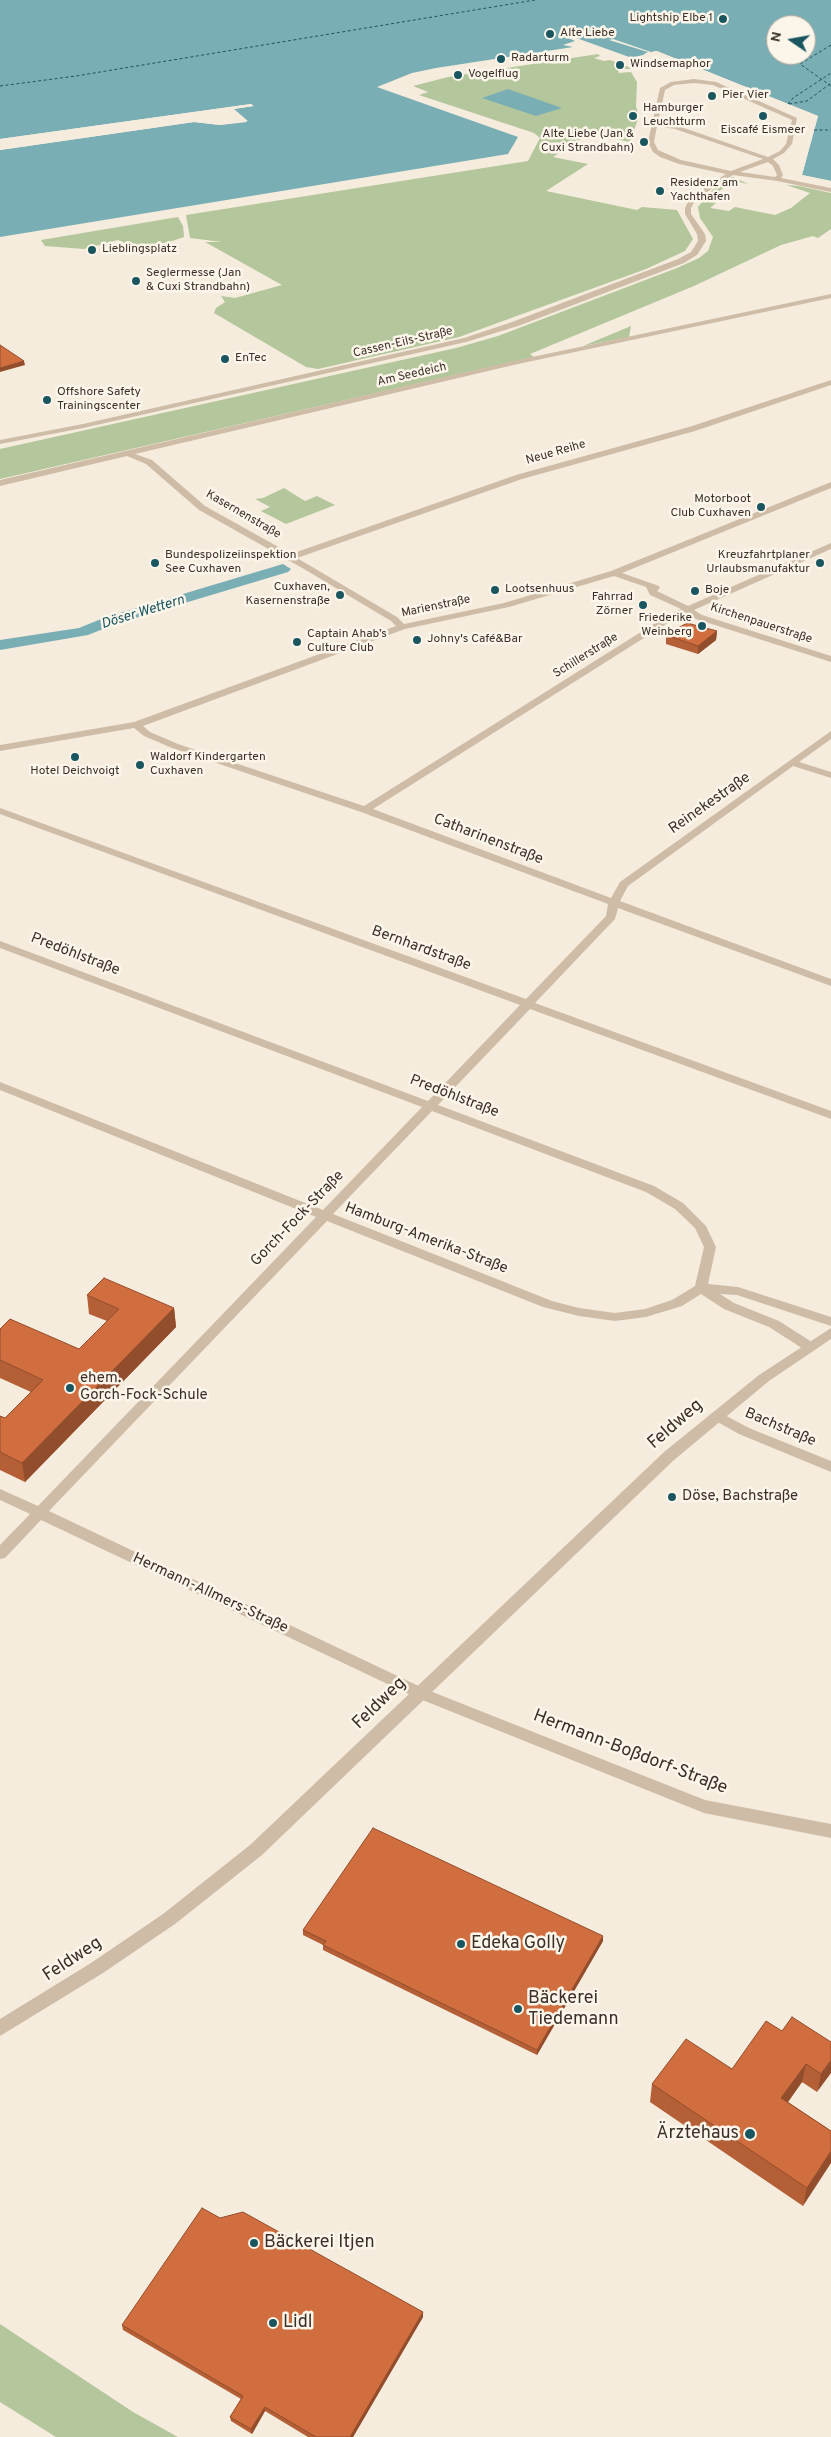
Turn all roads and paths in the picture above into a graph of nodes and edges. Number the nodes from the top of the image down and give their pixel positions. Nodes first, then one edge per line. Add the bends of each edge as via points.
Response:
1 (656, 124) junction
2 (769, 159) junction
3 (732, 173) junction
4 (777, 179) junction
5 (831, 190) edge
6 (831, 296) edge
7 (831, 382) edge
8 (0, 442) edge
9 (126, 455) junction
10 (0, 483) edge
11 (831, 485) edge
12 (831, 546) edge
13 (291, 557) junction
14 (614, 573) junction
15 (685, 610) junction
16 (402, 627) junction
17 (831, 659) edge
18 (136, 725) junction
19 (831, 734) edge
20 (0, 748) edge
21 (793, 763) junction
22 (831, 775) edge
23 (365, 810) junction
24 (0, 811) edge
25 (614, 903) junction
26 (0, 944) edge
27 (831, 983) edge
28 (528, 1005) junction
29 (0, 1086) edge
30 (432, 1106) junction
31 (831, 1116) edge
32 (323, 1216) junction
33 (701, 1288) junction
34 (831, 1322) edge
35 (831, 1332) edge
36 (810, 1347) junction
37 (717, 1416) junction
38 (831, 1467) edge
39 (0, 1494) edge
40 (38, 1512) junction
41 (0, 1554) edge
42 (420, 1693) junction
43 (831, 1831) edge
44 (0, 2028) edge

1 - 2 street via 676,127
1 - 2 street via 662,89 667,85 682,81 714,83 795,119 789,144
1 - 3 street via 651,144 662,156
2 - 3 street
2 - 4 street via 776,165 780,176
3 - 4 street
3 - 8 street, Cassen-Eils-Straße via 699,192 690,202 688,214 702,234 694,253 515,324 419,352
4 - 5 street
6 - 9 street, Am Seedeich via 518,362
7 - 13 street, Neue Reihe via 692,429 519,477
9 - 10 street, Am Seedeich
9 - 13 street, Kasernenstraße via 147,460 202,508
11 - 14 street, Marienstraße
12 - 15 street, Schillerstraße
13 - 16 street, Kasernenstraße
14 - 15 street, Kirchenpauerstraße via 650,587 653,593 676,602
14 - 16 street, Marienstraße via 506,605
15 - 17 street, Kirchenpauerstraße
15 - 23 street, Schillerstraße
16 - 18 street, Marienstraße
18 - 20 street, Marienstraße
18 - 23 street, Catharinenstraße via 147,734 175,746
19 - 21 street, Reinekestraße
21 - 22 street
21 - 25 street, Reinekestraße via 624,884
23 - 25 street, Catharinenstraße
24 - 28 street, Bernhardstraße
25 - 27 street, Catharinenstraße
25 - 28 street, Gorch-Fock-Straße via 611,917
26 - 30 street, Predöhlstraße
28 - 30 street, Gorch-Fock-Straße
28 - 31 street, Bernhardstraße
29 - 32 street, Hamburg-Amerika-Straße
30 - 32 street, Gorch-Fock-Straße
30 - 33 street, Predöhlstraße via 650,1189 679,1206 700,1226 710,1247
32 - 33 street, Hamburg-Amerika-Straße via 548,1304 579,1312 615,1317 646,1313 677,1303
32 - 40 street, Gorch-Fock-Straße
33 - 34 street via 738,1291
33 - 36 street via 730,1306 774,1324
35 - 36 street, Feldweg
36 - 37 street, Feldweg via 764,1378
37 - 38 street, Bachstraße via 744,1431
37 - 42 street, Feldweg via 669,1456
39 - 40 street, Hermann-Allmers-Straße
40 - 41 street, Gorch-Fock-Straße
40 - 42 street, Hermann-Allmers-Straße
42 - 43 street, Hermann-Boßdorf-Straße via 704,1806
42 - 44 street, Feldweg via 256,1850 184,1908 97,1968

